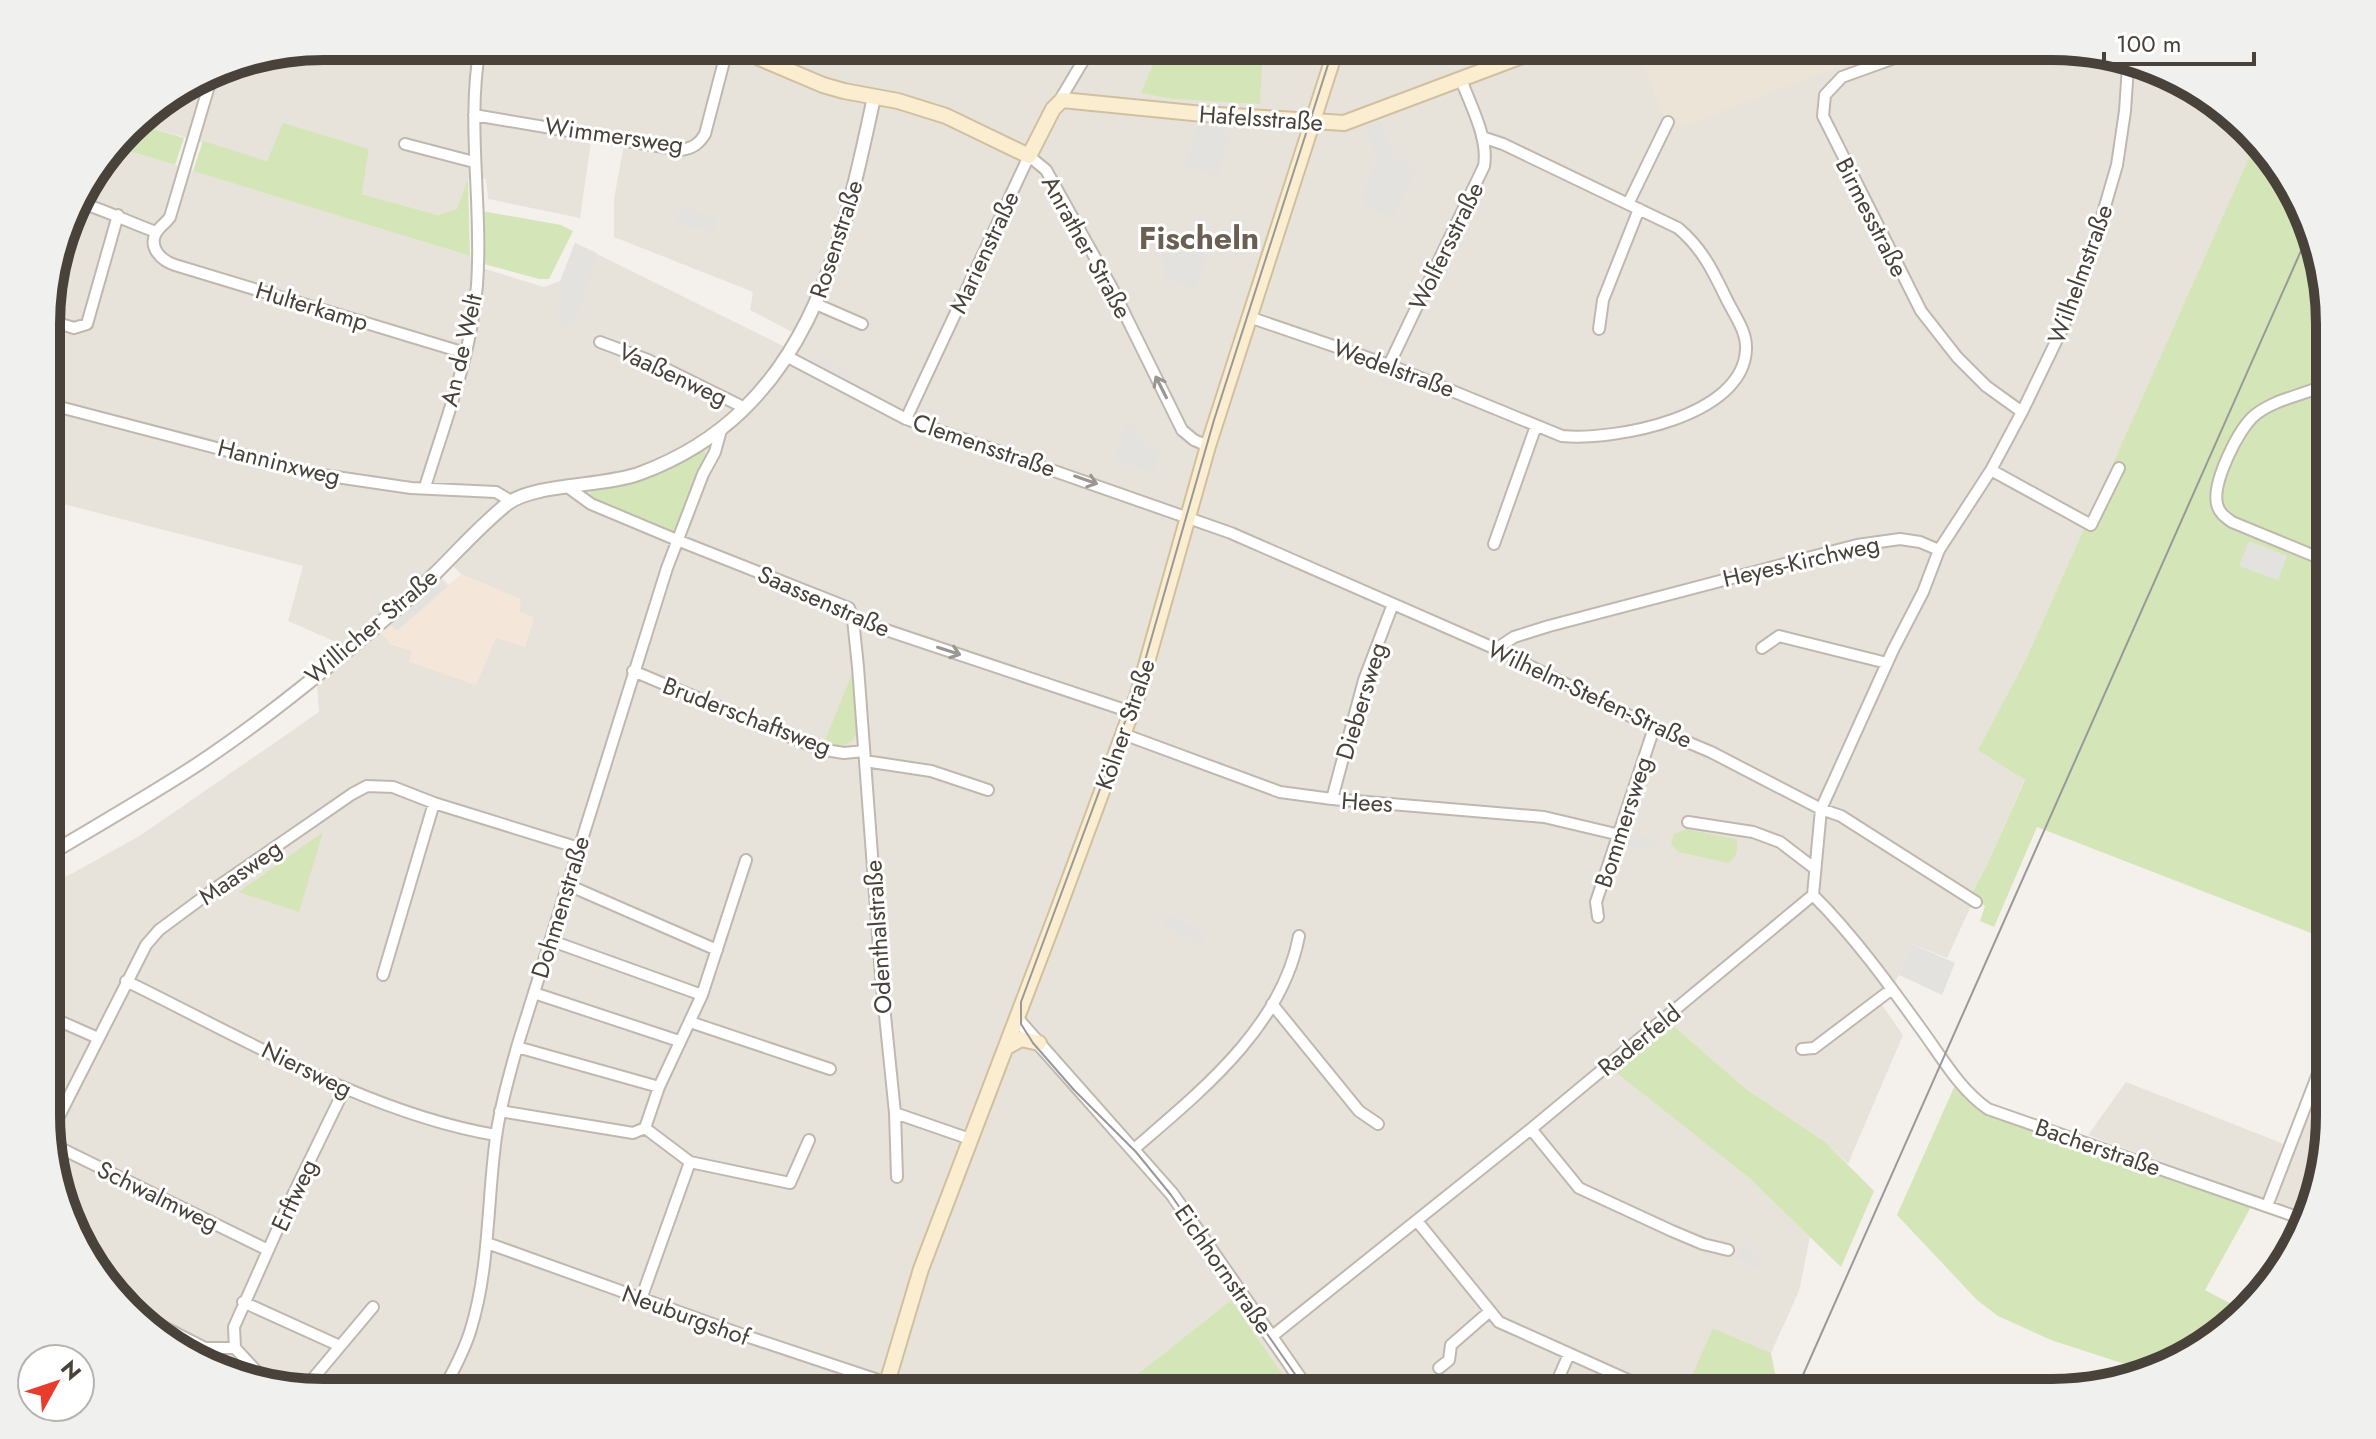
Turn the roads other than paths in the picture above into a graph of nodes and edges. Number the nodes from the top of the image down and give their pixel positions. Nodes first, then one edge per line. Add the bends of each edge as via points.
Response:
1 (1332, 60) edge
2 (1511, 60) edge
3 (1889, 60) edge
4 (479, 61) edge
5 (726, 61) edge
6 (765, 61) edge
7 (1083, 61) edge
8 (2127, 71) edge
9 (1461, 79) junction
10 (209, 87) edge
11 (874, 97) junction
12 (1058, 103) junction
13 (474, 115) junction
14 (1313, 120) junction
15 (1668, 122) dead end
16 (1482, 137) junction
17 (405, 144) dead end
18 (1029, 156) junction
19 (474, 162) junction
20 (1628, 204) junction
21 (89, 205) edge
22 (1639, 209) junction
23 (118, 215) junction
24 (156, 232) junction
25 (816, 304) junction
26 (1249, 317) junction
27 (60, 324) edge
28 (862, 324) dead end
29 (1599, 329) dead end
30 (600, 342) dead end
31 (465, 353) junction
32 (788, 357) junction
33 (1389, 365) junction
34 (2315, 389) edge
35 (60, 407) edge
36 (745, 408) junction
37 (2022, 412) junction
38 (906, 419) junction
39 (1536, 426) junction
40 (721, 430) junction
41 (709, 439) joint
42 (1208, 446) junction
43 (2119, 468) dead end
44 (1991, 470) junction
45 (425, 487) junction
46 (569, 488) junction
47 (511, 501) junction
48 (1188, 516) junction
49 (677, 540) junction
50 (1494, 544) dead end
51 (1939, 550) junction
52 (2315, 556) edge
53 (1393, 604) junction
54 (853, 619) junction
55 (1762, 648) dead end
56 (1496, 649) junction
57 (1887, 663) junction
58 (633, 671) junction
59 (1131, 712) junction
60 (1654, 728) junction
61 (1123, 734) junction
62 (864, 756) junction
63 (988, 790) dead end
64 (1332, 799) junction
65 (434, 803) junction
66 (1821, 809) junction
67 (1688, 822) dead end
68 (1620, 835) junction
69 (60, 848) edge
70 (579, 848) junction
71 (746, 860) dead end
72 (1814, 868) junction
73 (568, 885) junction
74 (1813, 895) junction
75 (1976, 902) dead end
76 (1598, 917) dead end
77 (1299, 936) dead end
78 (552, 941) junction
79 (717, 950) junction
80 (383, 975) dead end
81 (126, 981) junction
82 (1892, 989) junction
83 (534, 993) junction
84 (702, 995) junction
85 (1272, 1004) junction
86 (1017, 1019) junction
87 (60, 1021) edge
88 (690, 1022) junction
89 (98, 1038) junction
90 (679, 1041) junction
91 (1039, 1043) junction
92 (517, 1047) junction
93 (1006, 1048) junction
94 (1802, 1049) dead end
95 (830, 1069) dead end
96 (2315, 1081) edge
97 (659, 1087) junction
98 (345, 1088) junction
99 (500, 1111) junction
100 (895, 1113) junction
101 (60, 1115) edge
102 (1378, 1124) dead end
103 (645, 1128) junction
104 (1531, 1129) junction
105 (496, 1135) junction
106 (970, 1139) junction
107 (809, 1140) dead end
108 (62, 1147) edge
109 (1134, 1149) junction
110 (690, 1162) junction
111 (897, 1177) dead end
112 (2267, 1206) junction
113 (2295, 1216) edge
114 (1417, 1221) junction
115 (487, 1243) junction
116 (268, 1250) junction
117 (1728, 1250) dead end
118 (641, 1299) junction
119 (243, 1302) junction
120 (373, 1307) dead end
121 (1490, 1311) junction
122 (172, 1331) edge
123 (1271, 1337) junction
124 (340, 1346) junction
125 (235, 1348) junction
126 (1569, 1354) junction
127 (1439, 1368) dead end
128 (255, 1370) edge
129 (313, 1378) edge
130 (1300, 1378) edge
131 (1558, 1378) edge
132 (1613, 1378) edge
133 (448, 1379) edge
134 (854, 1379) edge
135 (885, 1379) edge

1 - 14 main road, Kölner Straße
2 - 9 main road, Hafelsstraße
3 - 37 street, Birmesstraße via 1842,77 1825,95 1823,116 1921,311 1957,357
4 - 13 street, An de Welt
5 - 13 street, Wimmersweg via 705,134 691,148
6 - 11 main road, Anrather Straße via 823,85
7 - 12 street, Marienstraße
8 - 37 street, Wilhelmstraße via 2120,146 2103,218 2063,327
9 - 14 main road, Hafelsstraße via 1355,120
9 - 16 street, Wolfersstraße
10 - 24 street via 170,217
11 - 18 main road, Anrather Straße via 946,116
11 - 25 street, Rosenstraße via 849,208
12 - 14 main road, Hafelsstraße
12 - 18 main road, Marienstraße
13 - 19 street, An de Welt
14 - 26 main road, Kölner Straße
15 - 20 street
16 - 20 street, Wedelstraße
16 - 33 street, Wolfersstraße via 1485,158 1479,180
17 - 19 street
18 - 38 street, Marienstraße
42 -> 18 street, Anrather Straße via 1182,430 1112,288 1046,170
19 - 31 street, An de Welt via 477,284
20 - 22 street, Wedelstraße
21 - 23 street
22 - 29 street via 1603,300
22 - 39 street, Wedelstraße via 1678,228 1708,261 1743,332 1746,349 1740,371 1725,392 1647,429 1583,438
23 - 24 street
23 - 27 street via 87,324 74,328
24 - 31 street, Hulterkamp via 155,248 175,265
25 - 28 street
25 - 32 street, Rosenstraße
26 - 33 street, Wedelstraße
26 - 42 main road, Kölner Straße
30 - 36 street, Vaaßenweg
31 - 45 street, An de Welt
32 - 36 street, Rosenstraße
32 - 38 street, Clemensstraße
33 - 39 street, Wedelstraße
34 - 52 street via 2256,414 2239,436 2216,496 2217,507 2232,522
35 - 45 street, Hanninxweg via 316,474
36 - 40 street, Rosenstraße
37 - 44 street, Wilhelmstraße
38 -> 48 street, Clemensstraße
39 - 50 street
40 - 41 street, Rosenstraße
40 - 49 street, Dohmenstraße
41 - 46 street, Willicher Straße via 640,473
42 - 48 main road, Kölner Straße
43 - 44 street via 2091,525
44 - 51 street
45 - 47 street, Hanninxweg via 496,492
46 - 47 street, Willicher Straße
46 - 49 street, Saassenstraße via 591,504
47 - 69 street, Willicher Straße via 408,599 257,722
48 - 53 street, Wilhelm-Stefen-Straße
48 - 59 main road, Kölner Straße
49 - 54 street, Saassenstraße via 849,608
49 - 58 street, Dohmenstraße
51 - 56 street, Heyes-Kirchweg via 1900,539 1857,545 1549,626
51 - 57 street
53 - 56 street, Wilhelm-Stefen-Straße
53 - 64 street, Diebersweg via 1364,680
54 -> 59 street, Saassenstraße
54 - 62 street, Odenthalstraße
55 - 57 street via 1779,636
56 - 60 street, Wilhelm-Stefen-Straße
57 - 66 street
58 - 62 street, Bruderschaftsweg via 819,749
58 - 70 street, Dohmenstraße
59 - 61 main road, Kölner Straße
60 - 66 street, Wilhelm-Stefen-Straße
60 - 68 street, Bommersweg
61 - 64 street, Hees via 1280,792
61 - 86 main road, Kölner Straße
62 - 63 street
62 - 100 street, Odenthalstraße
64 - 68 street, Hees via 1544,817
65 - 70 street, Maasweg
65 - 80 street
65 - 81 street, Maasweg via 393,787 367,786 352,794 159,930
66 - 72 street
66 - 75 street, Wilhelm-Stefen-Straße via 1841,816
67 - 72 street via 1753,832 1780,842
68 - 76 street, Bommersweg via 1596,902
70 - 73 street, Dohmenstraße
71 - 79 street
72 - 74 street
73 - 78 street, Dohmenstraße
73 - 79 street
74 - 82 street
74 - 104 street, Raderfeld
77 - 85 street via 1294,962
78 - 83 street, Dohmenstraße
78 - 84 street
79 - 84 street
81 - 89 street, Maasweg
81 - 98 street, Niersweg
82 - 94 street via 1814,1048
82 - 112 street, Bacherstraße via 1972,1096 1997,1113
83 - 90 street
83 - 92 street, Dohmenstraße
84 - 88 street
85 - 102 street via 1359,1111
85 - 109 street via 1220,1071
86 - 91 street, Eichhornstraße
86 - 93 main road, Kölner Straße
87 - 89 street
88 - 90 street
88 - 95 street
89 - 101 street, Maasweg
90 - 97 street
91 - 93 main road via 1021,1039
91 - 109 street, Eichhornstraße
92 - 97 street
92 - 99 street, Dohmenstraße
93 - 106 main road, Kölner Straße
96 - 112 street
97 - 103 street
98 - 105 street, Niersweg via 445,1124
98 - 116 street, Erftweg
99 - 103 street via 633,1133
99 - 105 street, Dohmenstraße
100 - 106 street
100 - 111 street, Odenthalstraße
103 - 110 street
104 - 114 street, Raderfeld
104 - 117 street via 1579,1188 1703,1244
105 - 115 street, Dohmenstraße
106 - 135 main road, Kölner Straße
107 - 110 street via 790,1183
108 - 116 street, Schwalmweg
109 - 123 street, Eichhornstraße via 1185,1211
110 - 118 street
112 - 113 street, Bacherstraße
114 - 121 street
114 - 123 street, Raderfeld
115 - 118 street, Neuburgshof
115 - 133 street, Dohmenstraße via 470,1332
116 - 119 street, Erftweg
118 - 134 street, Neuburgshof
119 - 124 street
119 - 125 street, Erftweg via 234,1327
120 - 124 street
121 - 126 street via 1499,1322
121 - 127 street via 1451,1345 1449,1360
122 - 125 street via 205,1348
123 - 130 street, Eichhornstraße
124 - 129 street
125 - 128 street
126 - 131 street
126 - 132 street

